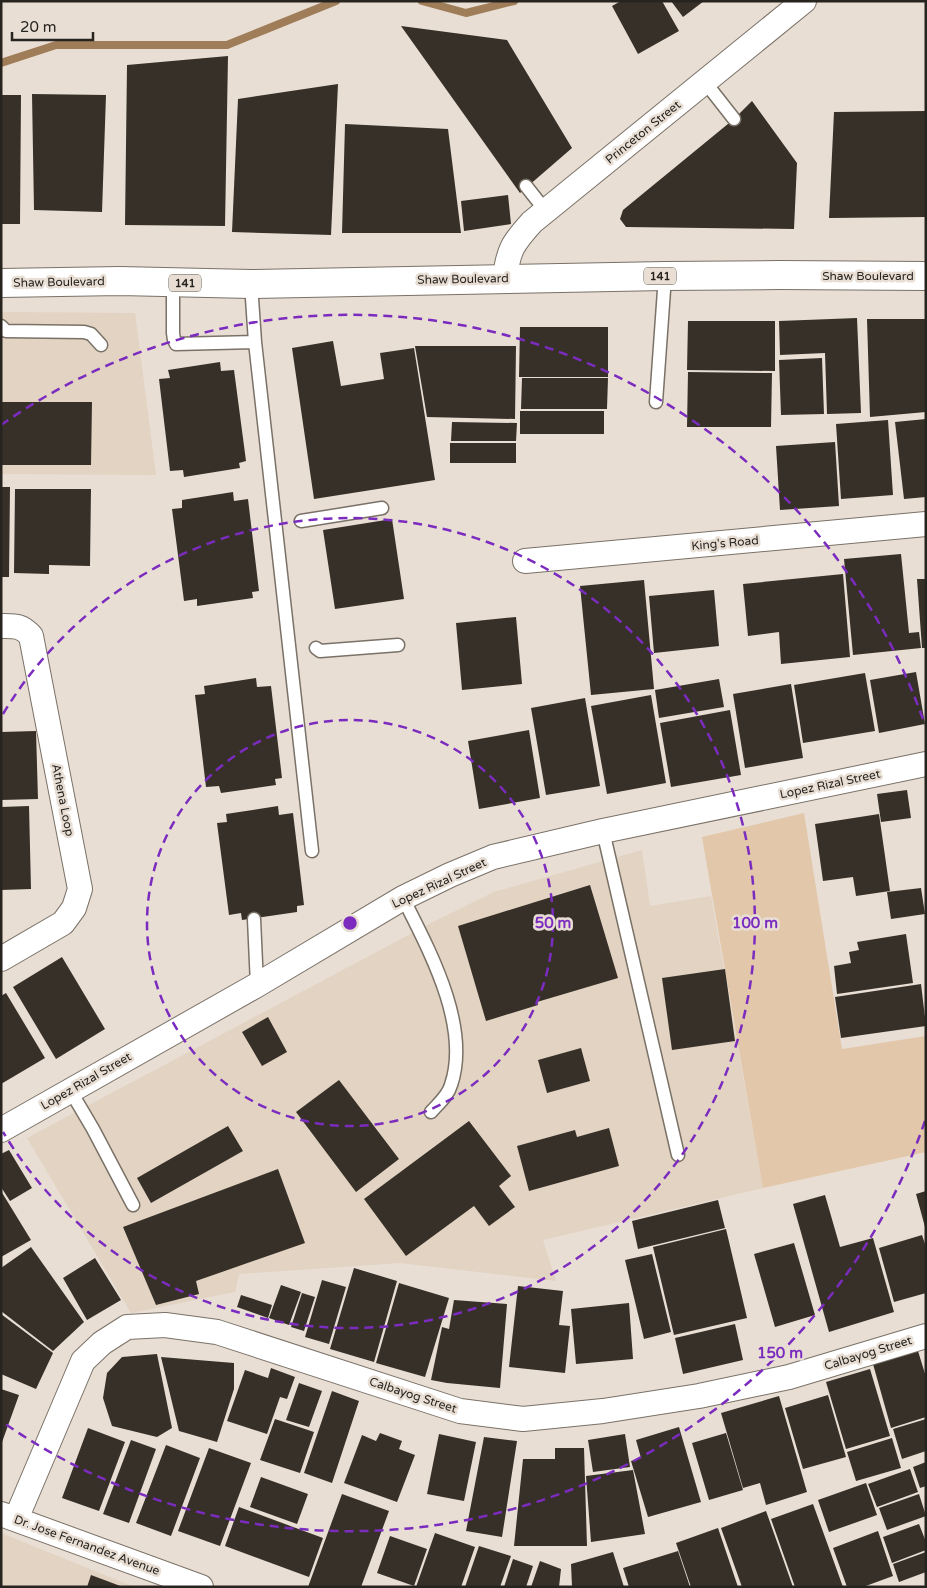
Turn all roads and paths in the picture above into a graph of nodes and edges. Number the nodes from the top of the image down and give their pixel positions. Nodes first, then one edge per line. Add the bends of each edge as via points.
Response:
1 (804, 1) edge
2 (705, 82) junction
3 (734, 119) dead end
4 (526, 186) dead end
5 (545, 210) junction
6 (666, 276) junction
7 (926, 276) edge
8 (505, 278) junction
9 (173, 282) junction
10 (1, 283) edge
11 (250, 284) junction
12 (1, 326) edge
13 (255, 342) junction
14 (101, 345) dead end
15 (656, 402) dead end
16 (382, 508) dead end
17 (301, 522) dead end
18 (926, 524) edge
19 (524, 561) dead end
20 (1, 626) edge
21 (398, 645) dead end
22 (316, 648) dead end
23 (926, 764) edge
24 (603, 831) junction
25 (312, 851) dead end
26 (403, 898) junction
27 (254, 919) dead end
28 (1, 959) edge
29 (257, 985) junction
30 (70, 1090) junction
31 (431, 1112) dead end
32 (1, 1130) edge
33 (678, 1155) dead end
34 (133, 1205) dead end
35 (926, 1336) edge
36 (8, 1517) edge
37 (201, 1587) edge

1 - 2 street, Princeton Street
2 - 3 lane
2 - 5 street, Princeton Street
4 - 5 lane
5 - 8 street, Princeton Street via 517,238 508,257
6 - 7 main road, Shaw Boulevard / 141
6 - 8 main road, Shaw Boulevard / 141
6 - 15 lane
8 - 11 main road, Shaw Boulevard / 141
9 - 10 main road, Shaw Boulevard / 141
9 - 11 main road, Shaw Boulevard / 141
9 - 13 lane via 176,344
11 - 13 lane
12 - 14 lane via 6,331 84,332 91,334
13 - 25 lane
16 - 17 lane
18 - 19 street, King's Road
20 - 28 street, Athena Loop via 25,629 31,636 80,889 74,908 63,922
21 - 22 lane via 320,651
23 - 24 street, Lopez Rizal Street
24 - 26 street, Lopez Rizal Street via 494,857 450,874
24 - 33 lane
26 - 29 street, Lopez Rizal Street
26 - 31 lane via 436,966 455,1037 455,1068 451,1086
27 - 29 lane
29 - 30 street, Lopez Rizal Street
30 - 32 street, Lopez Rizal Street
30 - 34 lane
35 - 36 street, Calbayog Street via 789,1377 699,1396 603,1411 523,1418 460,1411 217,1332 165,1325 127,1327 102,1343 83,1361
36 - 37 street, Dr. Jose Fernandez Avenue

